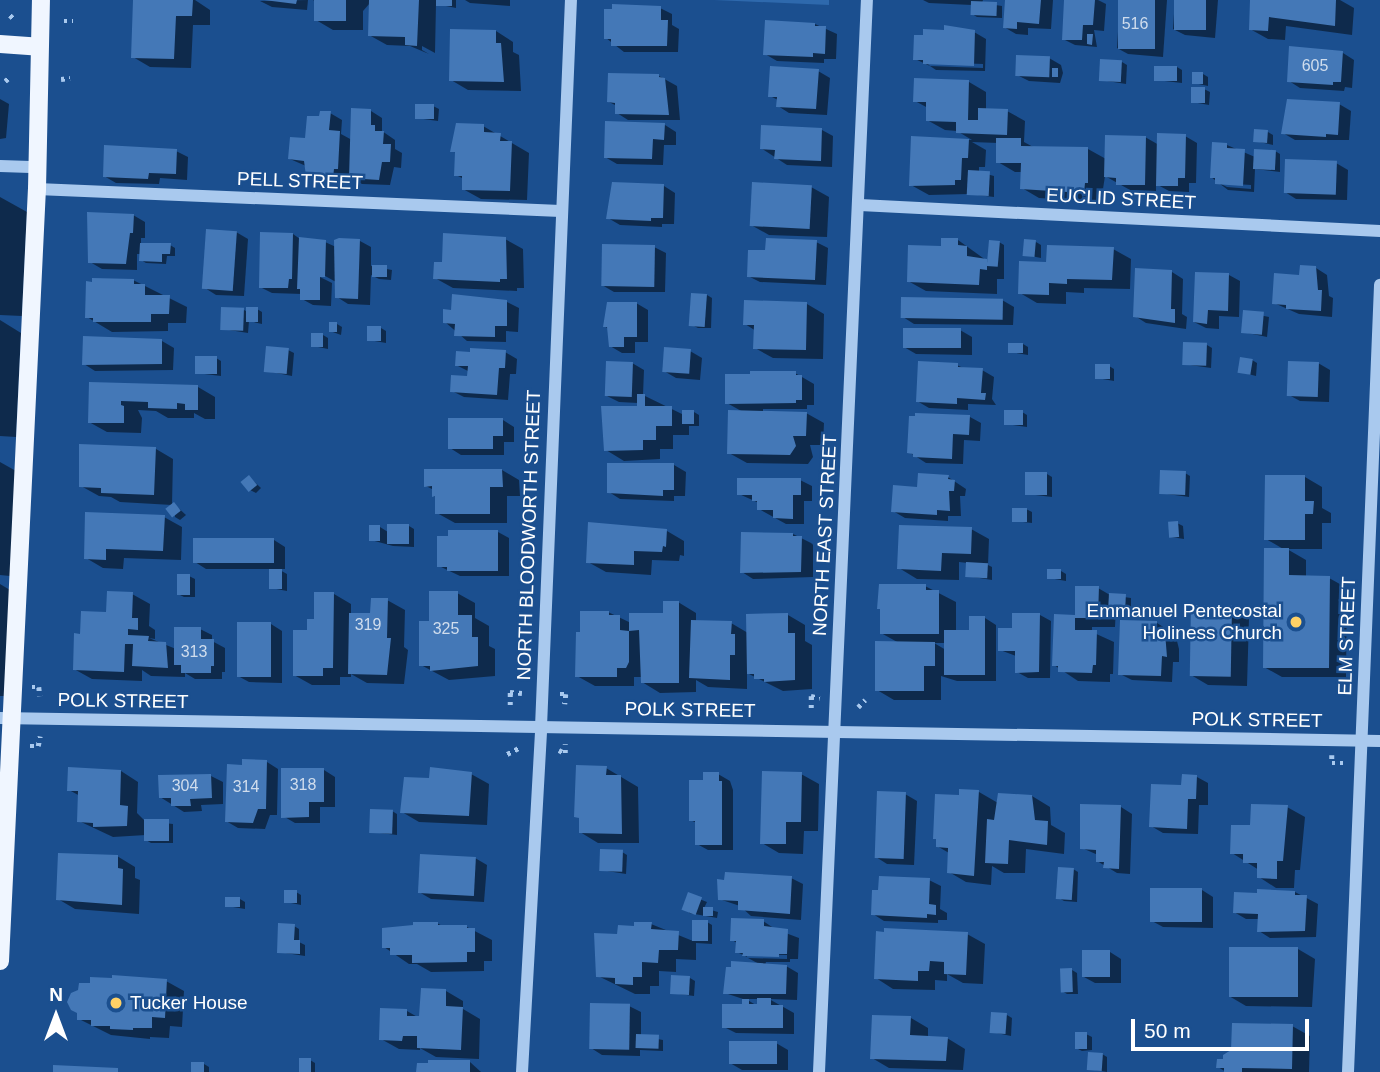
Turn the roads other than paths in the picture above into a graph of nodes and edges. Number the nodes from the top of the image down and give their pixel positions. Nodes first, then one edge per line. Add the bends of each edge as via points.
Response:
1 (41, 0) edge
2 (571, 0) edge
3 (867, 0) edge
4 (0, 44) edge
5 (39, 47) junction
6 (0, 166) edge
7 (38, 167) junction
8 (37, 189) junction
9 (860, 205) junction
10 (561, 211) junction
11 (1380, 231) edge
12 (1380, 285) edge
13 (6, 718) edge
14 (541, 727) junction
15 (834, 732) junction
16 (1362, 741) junction
17 (1380, 741) edge
18 (0, 961) edge
19 (522, 1072) edge
20 (819, 1072) edge
21 (1349, 1072) edge

1 - 5 main road
2 - 10 street, NORTH BLOODWORTH STREET
3 - 9 street, NORTH EAST STREET
4 - 5 main road
5 - 7 main road
6 - 7 street
7 - 8 main road
8 - 10 street, PELL STREET
8 - 13 main road
9 - 11 street, EUCLID STREET
9 - 15 street, NORTH EAST STREET
10 - 14 street, NORTH BLOODWORTH STREET
12 - 16 street, ELM STREET
13 - 14 street, POLK STREET
13 - 18 main road
14 - 15 street, POLK STREET
14 - 19 street, NORTH BLOODWORTH STREET
15 - 16 street, POLK STREET
15 - 20 street, NORTH EAST STREET
16 - 17 street, POLK STREET
16 - 21 street, ELM STREET

